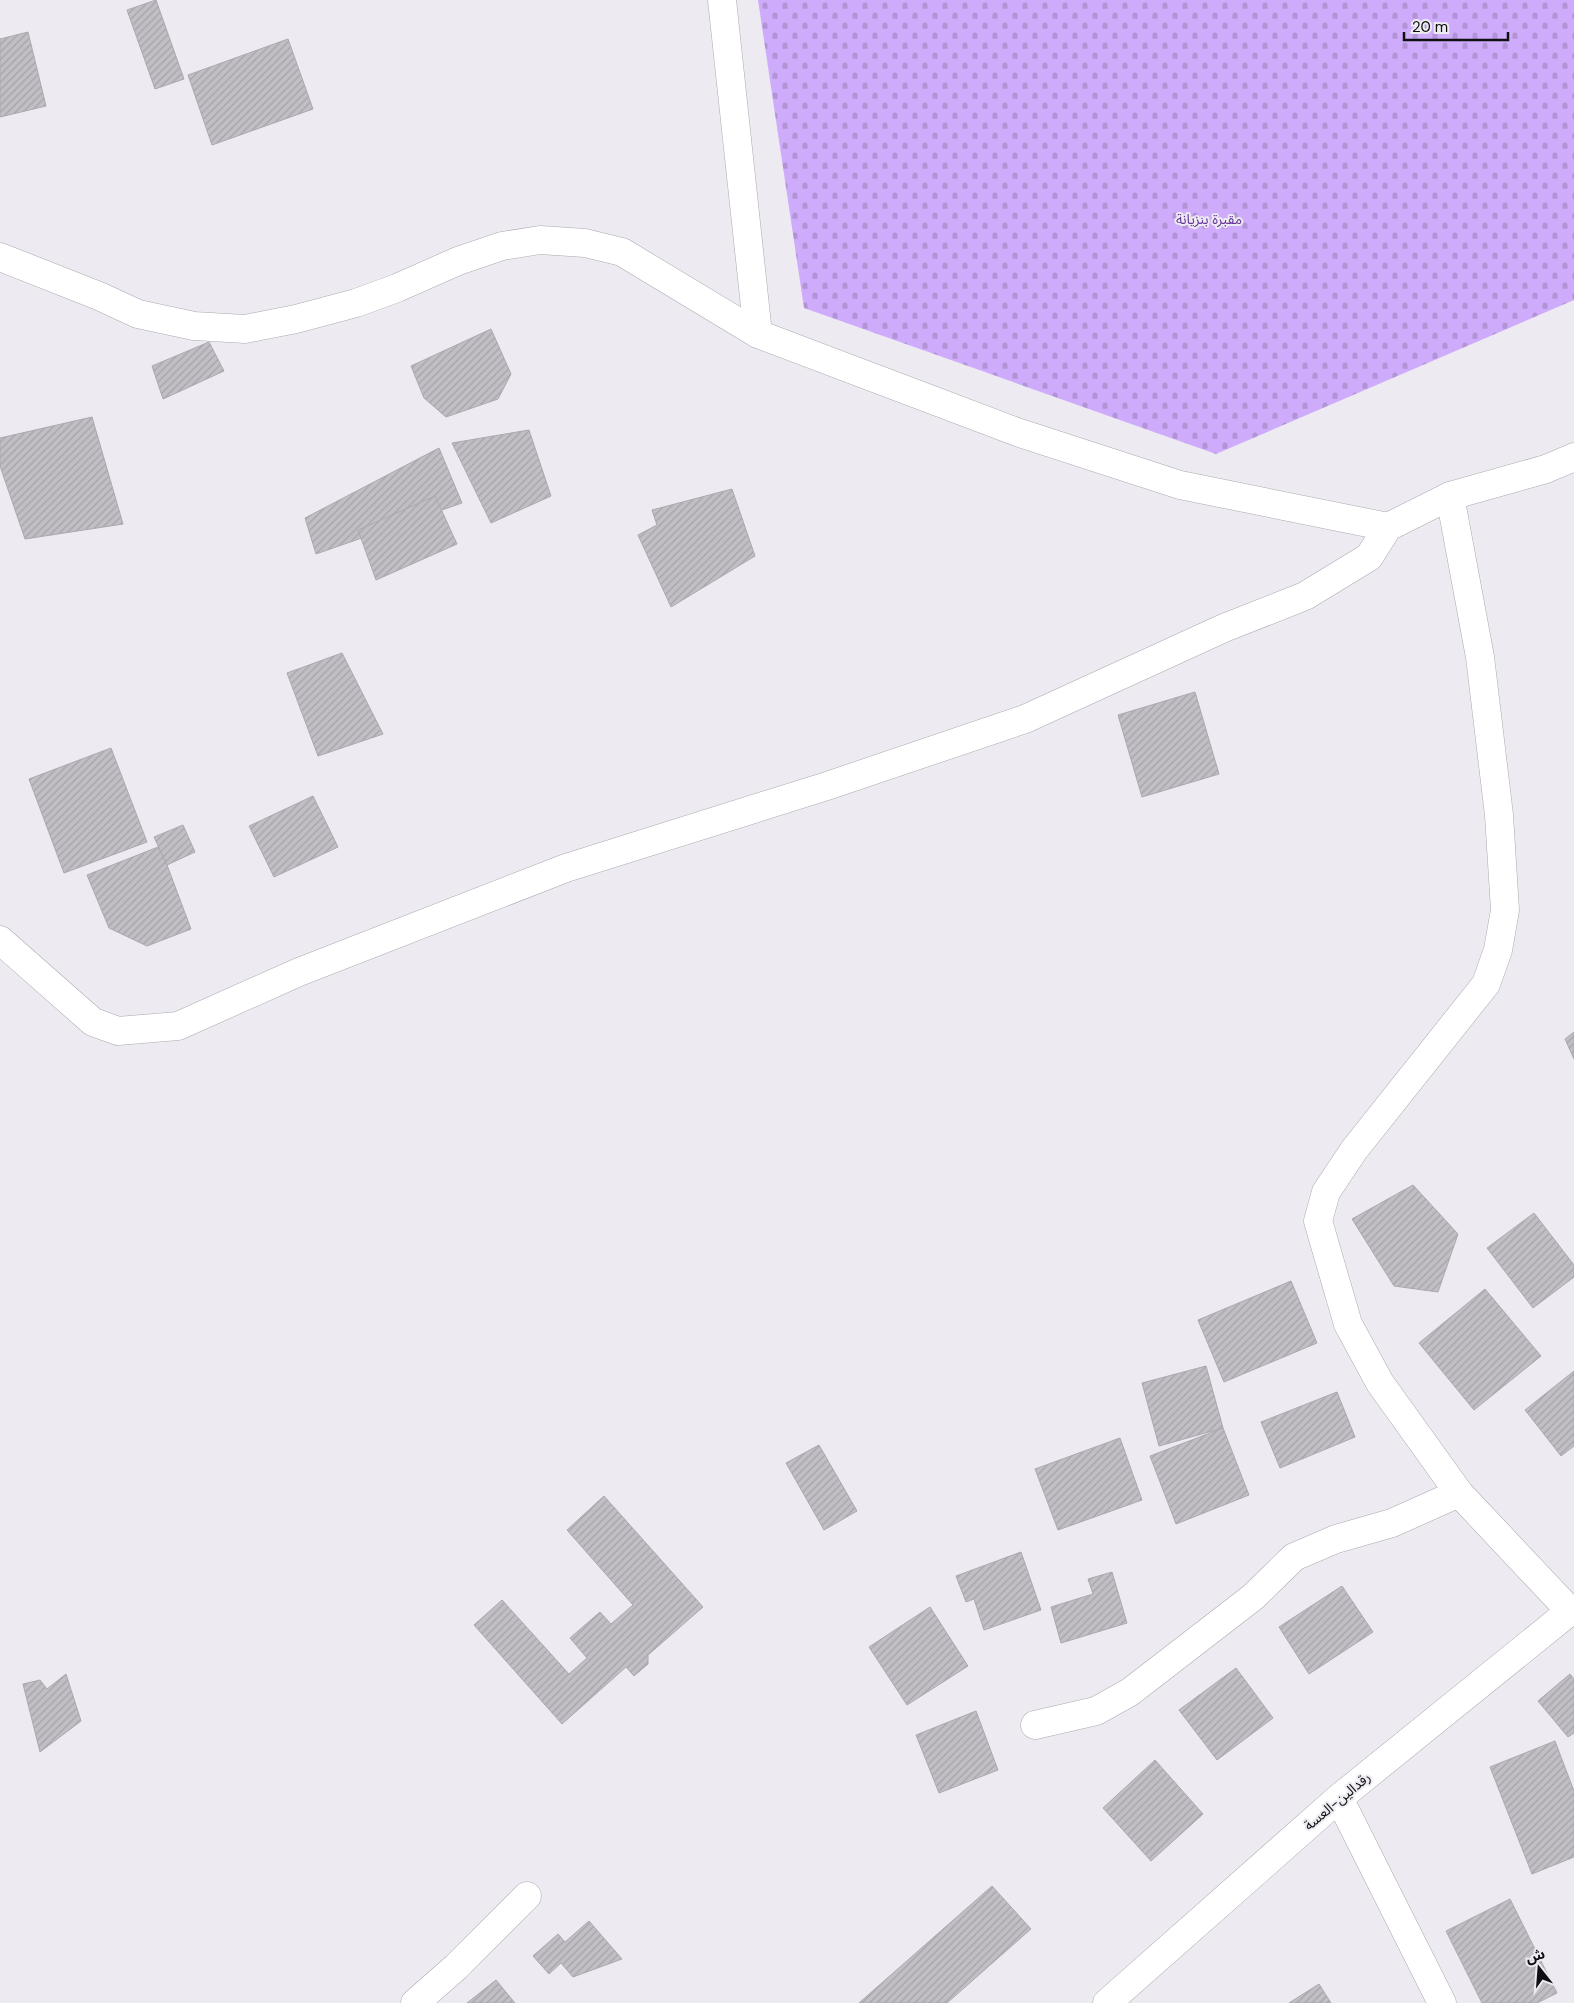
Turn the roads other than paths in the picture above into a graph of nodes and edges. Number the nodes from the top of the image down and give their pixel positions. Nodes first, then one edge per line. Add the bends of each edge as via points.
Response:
1 (722, 0) edge
2 (0, 257) edge
3 (758, 334) junction
4 (1574, 457) edge
5 (1450, 496) junction
6 (1388, 527) junction
7 (0, 940) edge
8 (1460, 1493) junction
9 (1572, 1609) edge
10 (1035, 1725) dead end
11 (1339, 1798) junction
12 (527, 1896) dead end
13 (415, 2003) edge
14 (1106, 2003) edge
15 (1442, 2003) edge

1 - 3 street
2 - 3 street via 138,314 194,326 245,329 356,303 502,246 540,240 585,243 622,252
3 - 6 street via 1017,432 1180,485
4 - 5 street via 1546,469
5 - 6 street
5 - 8 street via 1480,657 1499,815 1504,910 1498,950 1486,984 1354,1150 1326,1192 1318,1221 1348,1324 1380,1384
6 - 7 street via 1368,557 1305,596 1224,628 1025,719 827,786 566,868 299,972 178,1026 118,1032 93,1022
8 - 9 street
8 - 10 street via 1392,1523 1336,1539 1294,1557 1253,1597 1130,1692 1096,1711
9 - 11 street, رقدالين-العسة
11 - 14 street, رقدالين-العسة
11 - 15 street
12 - 13 street

